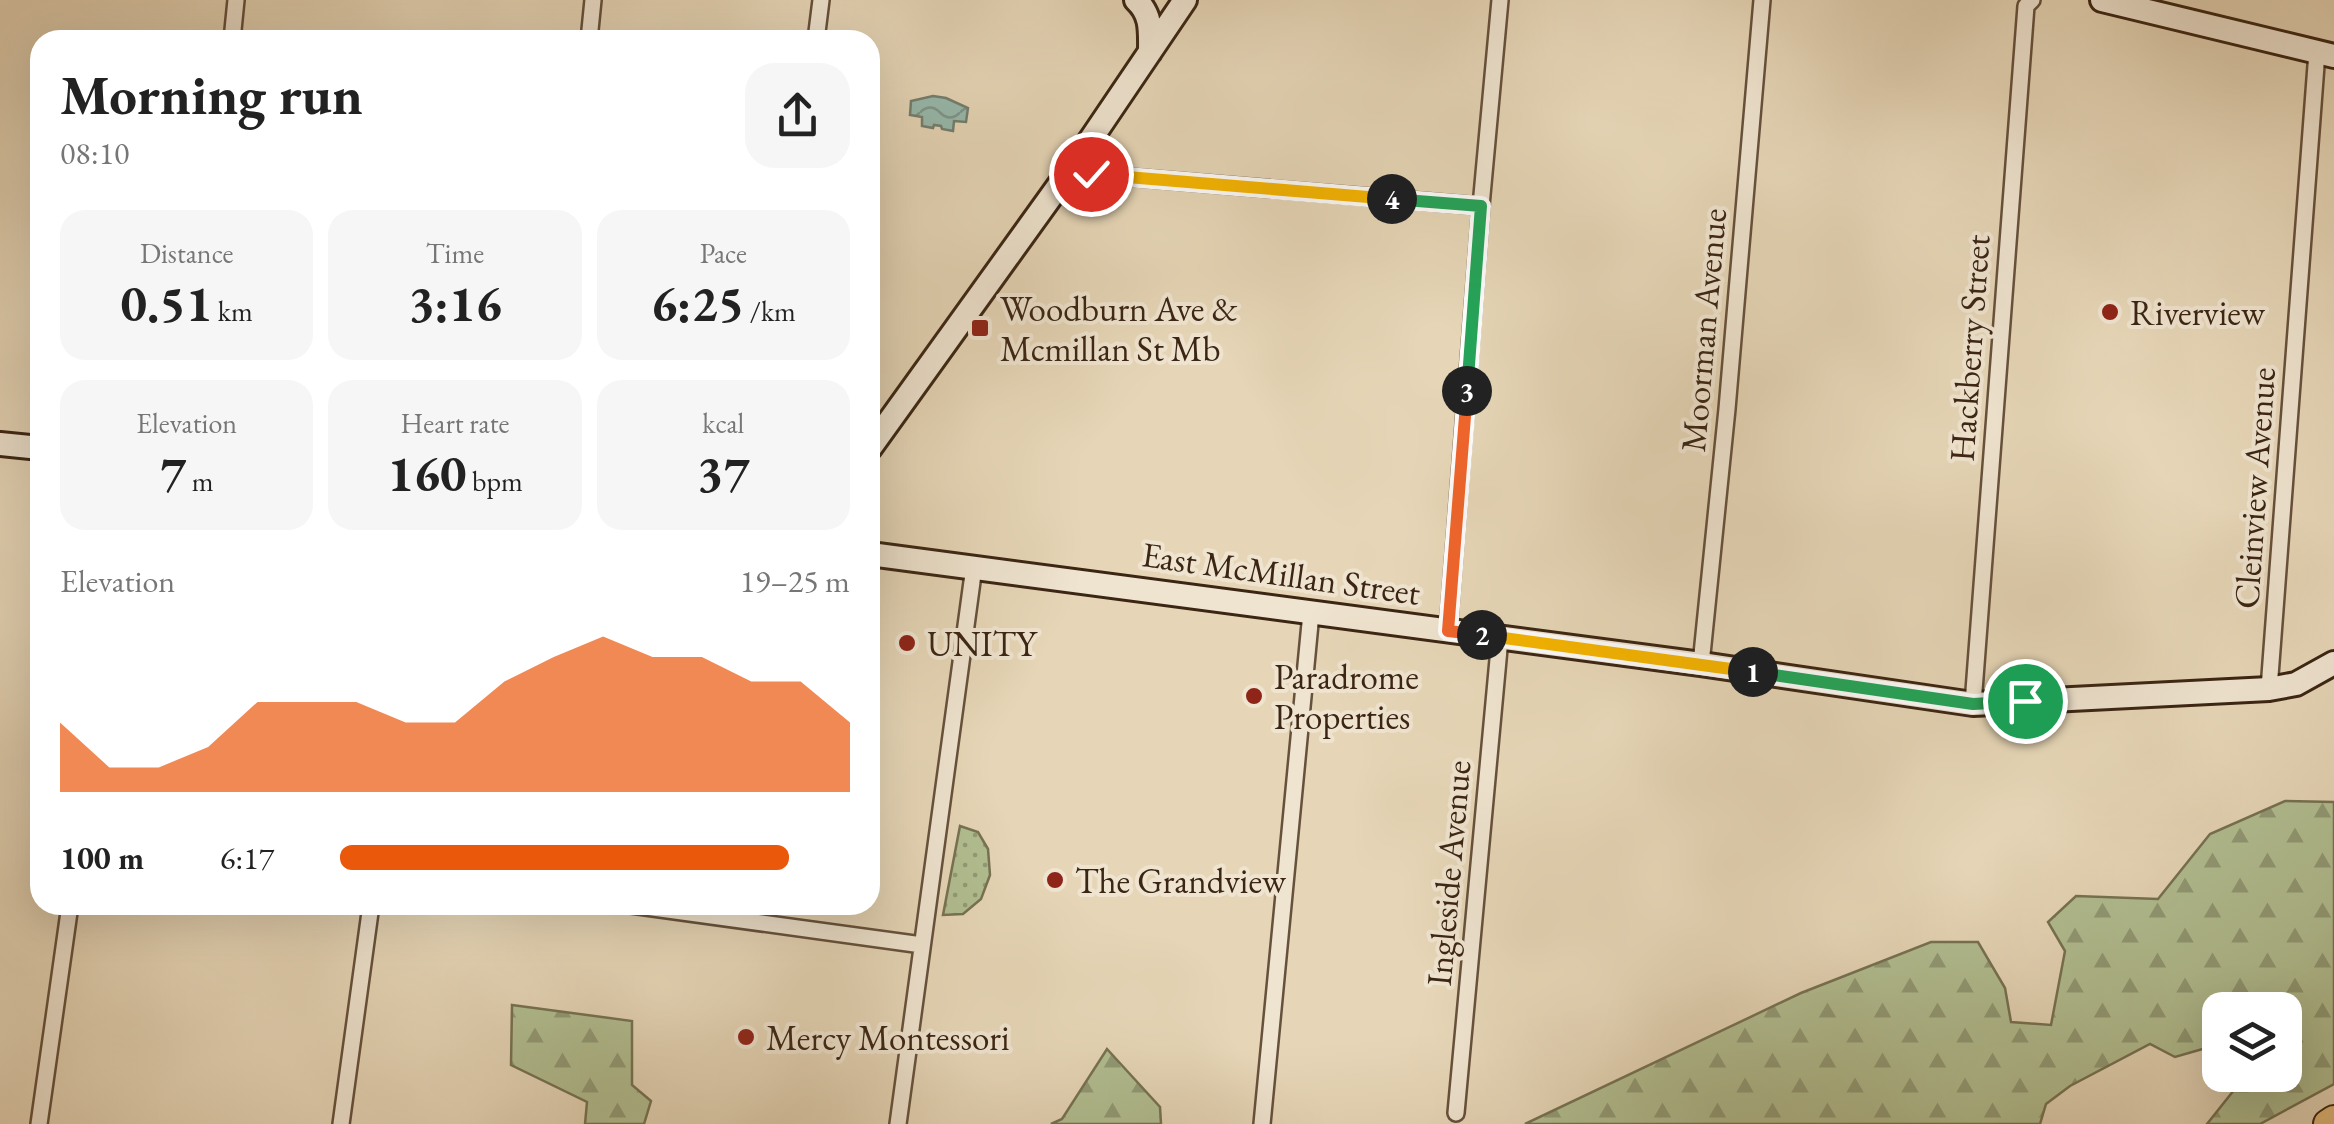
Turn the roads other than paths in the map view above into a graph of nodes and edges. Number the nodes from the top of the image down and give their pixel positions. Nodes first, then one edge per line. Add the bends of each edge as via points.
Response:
1 (236, 0) edge
2 (592, 0) edge
3 (821, 0) edge
4 (1136, 0) edge
5 (1184, 0) edge
6 (1500, 0) edge
7 (1762, 0) edge
8 (2032, 0) edge
9 (2102, 0) edge
10 (233, 30) edge
11 (590, 30) edge
12 (817, 30) edge
13 (1150, 52) junction
14 (2326, 54) edge
15 (1070, 170) junction
16 (1481, 206) junction
17 (880, 434) edge
18 (0, 444) edge
19 (30, 447) edge
20 (880, 555) edge
21 (974, 566) junction
22 (1310, 614) junction
23 (1448, 631) junction
24 (1500, 638) junction
25 (2334, 663) edge
26 (1701, 664) junction
27 (2269, 689) junction
28 (1973, 704) junction
29 (69, 915) edge
30 (369, 915) edge
31 (706, 915) edge
32 (922, 944) junction
33 (1456, 1113) dead end
34 (2334, 1120) edge
35 (39, 1124) edge
36 (341, 1124) edge
37 (898, 1124) edge
38 (1262, 1124) edge
39 (2328, 1124) edge

1 - 10 street
2 - 11 street
3 - 12 street
4 - 13 street via 1146,10
5 - 13 street
6 - 16 street
7 - 26 street, Moorman Avenue
8 - 28 street, Hackberry Street via 2026,6
9 - 14 street
13 - 15 street
14 - 27 street, Cleinview Avenue
15 - 16 street
15 - 17 street
16 - 23 street
18 - 19 street
20 - 21 street, East McMillan Street
21 - 22 street, East McMillan Street
21 - 32 street
22 - 23 street, East McMillan Street
22 - 38 street
23 - 24 street, East McMillan Street
24 - 26 street, East McMillan Street
24 - 33 street, Ingleside Avenue
25 - 27 street, East McMillan Street via 2296,684
26 - 28 street, East McMillan Street
27 - 28 street, East McMillan Street
29 - 35 street
30 - 36 street
31 - 32 street
32 - 37 street
34 - 39 highway

